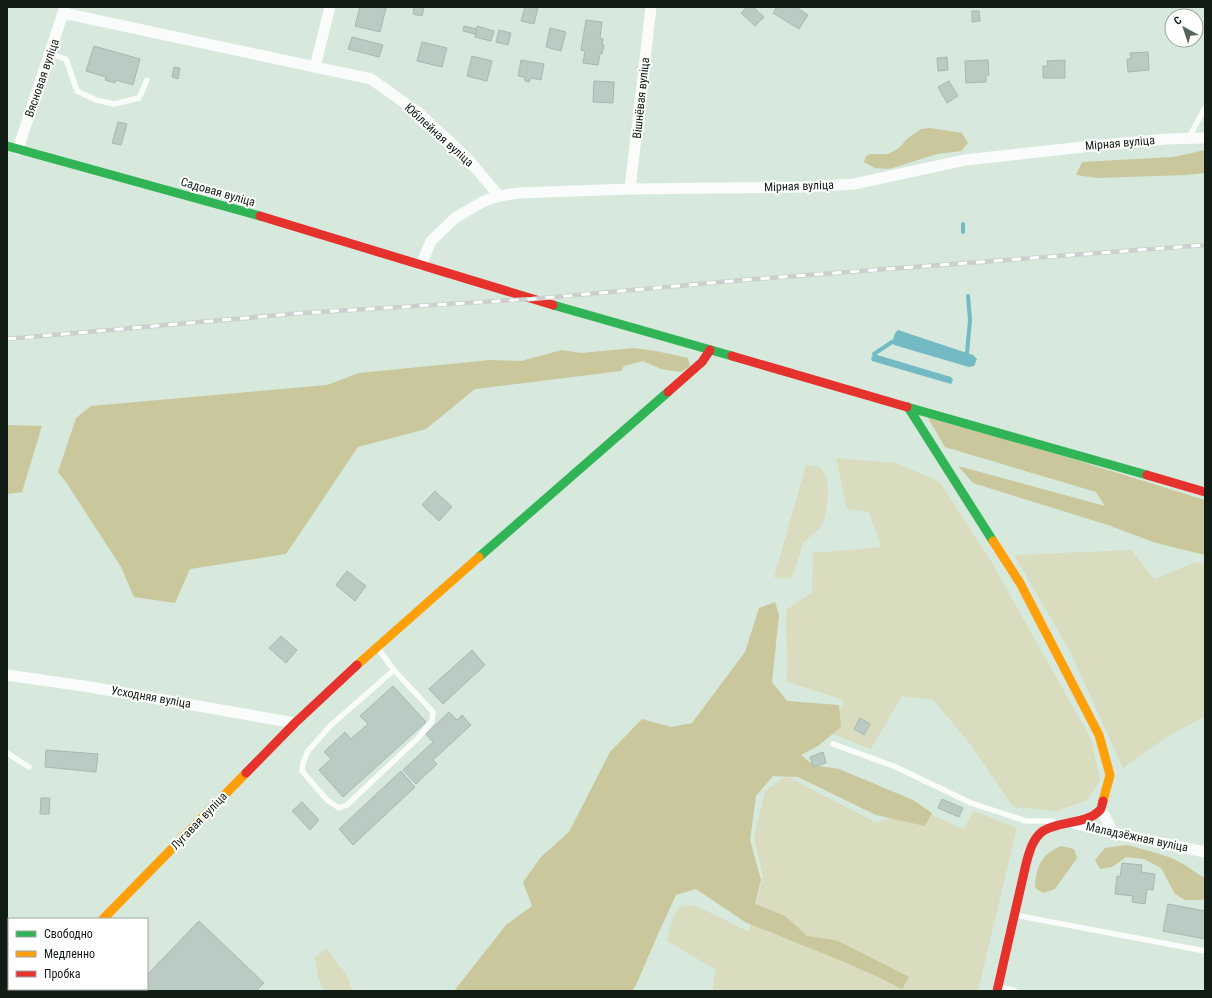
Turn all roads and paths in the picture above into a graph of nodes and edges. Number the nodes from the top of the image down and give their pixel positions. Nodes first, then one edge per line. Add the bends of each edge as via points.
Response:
1 (330, 7) edge
2 (651, 7) edge
3 (64, 10) edge
4 (50, 54) junction
5 (315, 66) junction
6 (147, 80) dead end
7 (1205, 108) edge
8 (1188, 138) junction
9 (1205, 138) edge
10 (12, 147) edge
11 (630, 189) junction
12 (499, 196) junction
13 (421, 265) junction
14 (710, 350) junction
15 (908, 407) junction
16 (1205, 492) edge
17 (377, 647) junction
18 (394, 670) junction
19 (7, 675) edge
20 (295, 723) junction
21 (833, 744) dead end
22 (7, 752) edge
23 (29, 767) dead end
24 (1101, 809) junction
25 (1070, 822) junction
26 (1113, 832) junction
27 (1205, 852) edge
28 (1015, 915) junction
29 (104, 918) edge
30 (1205, 951) edge
31 (998, 989) edge
32 (1015, 991) edge

1 - 5 street
2 - 11 street, Вішнёвая вуліца
3 - 4 street, Вясновая вуліца
3 - 5 street, Юбілейная вуліца
4 - 6 lane via 66,59 78,91 96,100 114,104 139,98
4 - 10 street, Вясновая вуліца
5 - 12 street, Юбілейная вуліца via 371,79 424,118 468,159
7 - 8 lane
8 - 9 street, Мірная вуліца
8 - 11 street, Мірная вуліца via 965,160 854,184 803,188
10 - 13 street, Садовая вуліца via 281,222
11 - 12 street, Мірная вуліца
12 - 13 street, Мірная вуліца via 484,201 455,218 430,241
13 - 14 street, Садовая вуліца
14 - 15 street, Садовая вуліца
14 - 17 street, Лугавая вуліца via 702,362
15 - 16 street, Садовая вуліца
15 - 24 street via 1020,583 1099,735 1110,775
17 - 18 lane
17 - 20 street, Лугавая вуліца
18 - 18 lane via 433,712 432,721 418,738 347,805 339,808 327,800 302,771 303,763 308,751 330,726
19 - 20 street, Усходняя вуліца
20 - 29 street, Лугавая вуліца
21 - 25 lane via 896,767 971,803 1026,821
22 - 23 lane
24 - 25 street via 1087,818
24 - 26 street
25 - 26 street, Маладзёжная вуліца
25 - 28 street via 1043,831 1031,847
26 - 27 street, Маладзёжная вуліца
28 - 30 lane
28 - 31 street
31 - 32 lane

